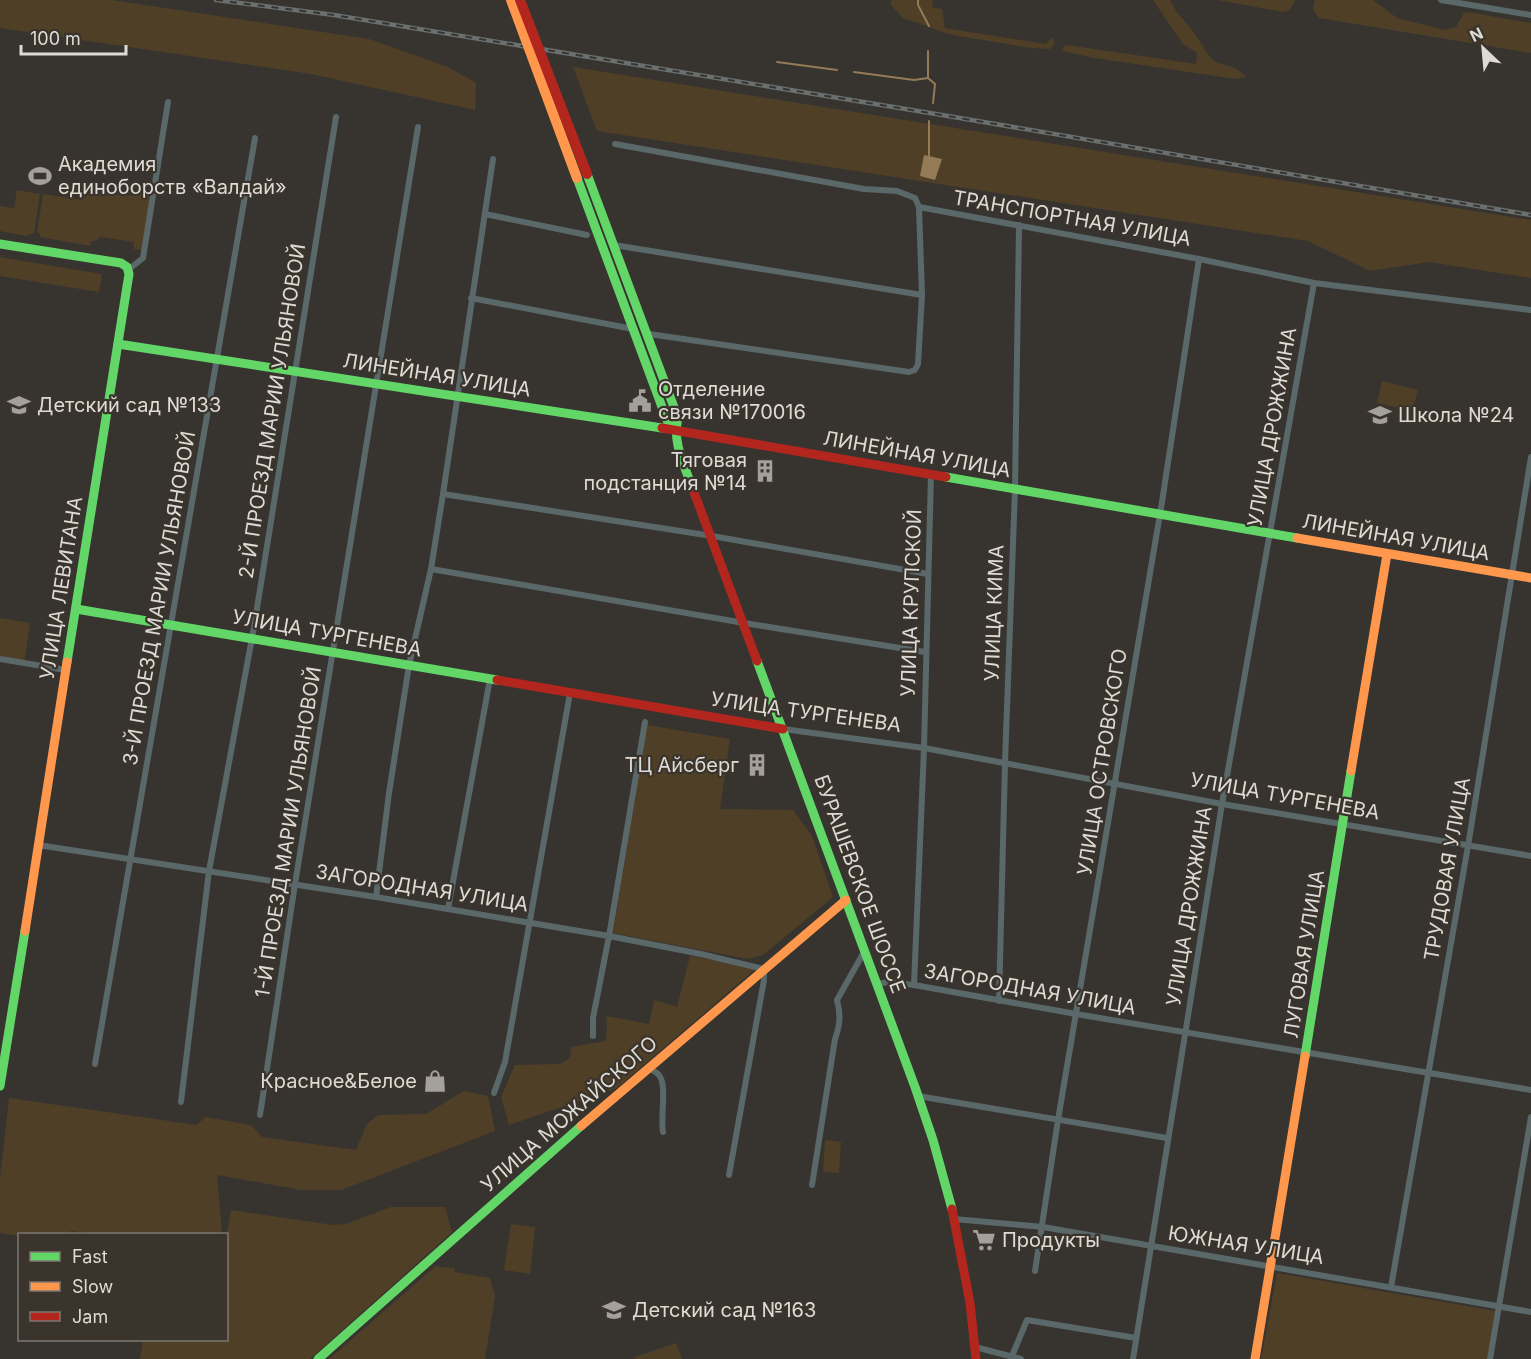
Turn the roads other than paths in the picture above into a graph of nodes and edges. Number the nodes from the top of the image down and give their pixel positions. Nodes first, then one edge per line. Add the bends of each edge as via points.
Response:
1 (511, 0) edge
2 (520, 0) edge
3 (1440, 0) edge
4 (1531, 15) edge
5 (168, 102) dead end
6 (336, 117) dead end
7 (418, 127) dead end
8 (255, 138) dead end
9 (615, 144) dead end
10 (493, 159) dead end
11 (582, 176) junction
12 (919, 207) junction
13 (485, 214) junction
14 (1019, 225) junction
15 (587, 235) dead end
16 (0, 244) edge
17 (614, 245) junction
18 (1199, 259) junction
19 (128, 270) junction
20 (1314, 283) junction
21 (922, 295) junction
22 (471, 298) junction
23 (1531, 310) edge
24 (632, 326) junction
25 (646, 335) junction
26 (118, 344) junction
27 (217, 359) junction
28 (296, 371) junction
29 (376, 384) junction
30 (458, 396) junction
31 (675, 430) junction
32 (1531, 457) edge
33 (931, 474) junction
34 (1015, 489) junction
35 (443, 494) junction
36 (1159, 514) junction
37 (1270, 533) junction
38 (712, 536) junction
39 (1387, 554) junction
40 (430, 569) junction
41 (928, 574) junction
42 (1511, 574) junction
43 (1531, 578) edge
44 (76, 609) junction
45 (744, 623) junction
46 (171, 625) junction
47 (251, 638) junction
48 (333, 652) junction
49 (925, 652) junction
50 (0, 660) edge
51 (409, 665) junction
52 (66, 670) junction
53 (490, 679) junction
54 (570, 693) junction
55 (645, 722) dead end
56 (783, 729) junction
57 (924, 748) junction
58 (1005, 763) junction
59 (1114, 784) junction
60 (1222, 804) junction
61 (1343, 825) junction
62 (38, 845) junction
63 (1468, 846) junction
64 (1531, 856) edge
65 (130, 859) junction
66 (209, 871) junction
67 (295, 884) junction
68 (376, 897) junction
69 (846, 900) junction
70 (448, 909) junction
71 (530, 923) junction
72 (609, 936) junction
73 (865, 951) junction
74 (764, 969) junction
75 (877, 984) junction
76 (914, 985) junction
77 (999, 1001) junction
78 (1076, 1014) junction
79 (1185, 1032) junction
80 (593, 1036) dead end
81 (1306, 1053) junction
82 (95, 1064) dead end
83 (654, 1072) junction
84 (1428, 1073) junction
85 (0, 1086) edge
86 (1531, 1090) edge
87 (495, 1093) dead end
88 (918, 1096) junction
89 (181, 1102) dead end
90 (260, 1115) dead end
91 (1531, 1117) edge
92 (1059, 1120) junction
93 (663, 1132) dead end
94 (1167, 1138) junction
95 (729, 1175) dead end
96 (812, 1185) dead end
97 (954, 1219) junction
98 (1043, 1227) junction
99 (1151, 1246) junction
100 (1271, 1266) junction
101 (1035, 1271) dead end
102 (1390, 1287) junction
103 (1499, 1307) junction
104 (1531, 1312) edge
105 (1136, 1338) junction
106 (975, 1347) junction
107 (1012, 1356) junction
108 (318, 1359) edge
109 (976, 1359) edge
110 (1021, 1359) edge
111 (1132, 1359) edge
112 (1255, 1359) edge
113 (1490, 1359) edge

1 - 11 main road, bridge
2 - 11 main road, bridge
3 - 4 street
5 - 19 street, УЛИЦА ЛЕВИТАНА via 143,258
6 - 28 street, 2-Й ПРОЕЗД МАРИИ УЛЬЯНОВОЙ
7 - 29 street, 1-Й ПРОЕЗД МАРИИ УЛЬЯНОВОЙ
8 - 27 street, 3-Й ПРОЕЗД МАРИИ УЛЬЯНОВОЙ
9 - 12 street, ТРАНСПОРТНАЯ УЛИЦА via 864,189 897,191 915,198
10 - 13 street
11 - 17 main road, БУРАШЕВСКОЕ ШОССЕ
11 - 24 main road, БУРАШЕВСКОЕ ШОССЕ
12 - 14 street, ТРАНСПОРТНАЯ УЛИЦА
12 - 21 street
13 - 15 street
13 - 22 street
14 - 18 street, ТРАНСПОРТНАЯ УЛИЦА
14 - 34 street, УЛИЦА КИМА
16 - 19 main road via 121,263
17 - 21 street
17 - 25 main road, БУРАШЕВСКОЕ ШОССЕ
18 - 20 street, ТРАНСПОРТНАЯ УЛИЦА
18 - 36 street, УЛИЦА ОСТРОВСКОГО
19 - 26 main road, УЛИЦА ЛЕВИТАНА
20 - 23 street, ТРАНСПОРТНАЯ УЛИЦА
20 - 37 street, УЛИЦА ДРОЖЖИНА
21 - 25 street via 918,364 909,372
22 - 24 street
22 - 30 street
24 - 31 main road, БУРАШЕВСКОЕ ШОССЕ via 668,423
25 - 31 main road, БУРАШЕВСКОЕ ШОССЕ via 678,418
26 - 27 main road, ЛИНЕЙНАЯ УЛИЦА
26 - 44 main road, УЛИЦА ЛЕВИТАНА
27 - 28 main road, ЛИНЕЙНАЯ УЛИЦА
27 - 46 street, 3-Й ПРОЕЗД МАРИИ УЛЬЯНОВОЙ
28 - 29 main road, ЛИНЕЙНАЯ УЛИЦА
28 - 47 street, 2-Й ПРОЕЗД МАРИИ УЛЬЯНОВОЙ
29 - 30 main road, ЛИНЕЙНАЯ УЛИЦА
29 - 48 street, 1-Й ПРОЕЗД МАРИИ УЛЬЯНОВОЙ
30 - 31 main road, ЛИНЕЙНАЯ УЛИЦА
30 - 35 street
31 - 33 main road, ЛИНЕЙНАЯ УЛИЦА
31 - 38 main road, БУРАШЕВСКОЕ ШОССЕ via 676,442
32 - 42 street, ТРУДОВАЯ УЛИЦА
33 - 34 main road, ЛИНЕЙНАЯ УЛИЦА
33 - 41 street, УЛИЦА КРУПСКОЙ
34 - 36 main road, ЛИНЕЙНАЯ УЛИЦА
34 - 58 street, УЛИЦА КИМА
35 - 38 street
35 - 40 street
36 - 37 main road, ЛИНЕЙНАЯ УЛИЦА
36 - 59 street, УЛИЦА ОСТРОВСКОГО
37 - 39 main road, ЛИНЕЙНАЯ УЛИЦА
37 - 60 street, УЛИЦА ДРОЖЖИНА
38 - 41 street
38 - 45 main road, БУРАШЕВСКОЕ ШОССЕ
39 - 42 main road, ЛИНЕЙНАЯ УЛИЦА
39 - 61 main road, ЛУГОВАЯ УЛИЦА
40 - 45 street
40 - 51 street
41 - 49 street, УЛИЦА КРУПСКОЙ
42 - 43 main road, ЛИНЕЙНАЯ УЛИЦА
42 - 63 street, ТРУДОВАЯ УЛИЦА
44 - 46 main road, УЛИЦА ТУРГЕНЕВА
44 - 52 main road, УЛИЦА ЛЕВИТАНА
45 - 49 street
45 - 56 main road, БУРАШЕВСКОЕ ШОССЕ
46 - 47 main road, УЛИЦА ТУРГЕНЕВА
46 - 65 street, 3-Й ПРОЕЗД МАРИИ УЛЬЯНОВОЙ
47 - 48 main road, УЛИЦА ТУРГЕНЕВА
47 - 66 street, 2-Й ПРОЕЗД МАРИИ УЛЬЯНОВОЙ
48 - 51 main road, УЛИЦА ТУРГЕНЕВА
48 - 67 street, 1-Й ПРОЕЗД МАРИИ УЛЬЯНОВОЙ
49 - 57 street, УЛИЦА КРУПСКОЙ
50 - 52 street
51 - 53 main road, УЛИЦА ТУРГЕНЕВА
51 - 68 street
52 - 62 main road, УЛИЦА ЛЕВИТАНА
53 - 54 main road, УЛИЦА ТУРГЕНЕВА
53 - 70 street
54 - 56 main road, УЛИЦА ТУРГЕНЕВА
54 - 71 street
55 - 72 street
56 - 57 street, УЛИЦА ТУРГЕНЕВА
56 - 69 main road, БУРАШЕВСКОЕ ШОССЕ
57 - 58 street, УЛИЦА ТУРГЕНЕВА
57 - 76 street, УЛИЦА КРУПСКОЙ
58 - 59 street, УЛИЦА ТУРГЕНЕВА
58 - 77 street, УЛИЦА КИМА
59 - 60 street, УЛИЦА ТУРГЕНЕВА
59 - 78 street, УЛИЦА ОСТРОВСКОГО
60 - 61 street, УЛИЦА ТУРГЕНЕВА
60 - 79 street, УЛИЦА ДРОЖЖИНА
61 - 63 street, УЛИЦА ТУРГЕНЕВА
61 - 81 main road, ЛУГОВАЯ УЛИЦА
62 - 65 street, ЗАГОРОДНАЯ УЛИЦА
62 - 85 main road, УЛИЦА ЛЕВИТАНА
63 - 64 street, УЛИЦА ТУРГЕНЕВА
63 - 84 street, ТРУДОВАЯ УЛИЦА
65 - 66 street, ЗАГОРОДНАЯ УЛИЦА
65 - 82 street, 3-Й ПРОЕЗД МАРИИ УЛЬЯНОВОЙ
66 - 67 street, ЗАГОРОДНАЯ УЛИЦА
66 - 89 street, 2-Й ПРОЕЗД МАРИИ УЛЬЯНОВОЙ
67 - 68 street, ЗАГОРОДНАЯ УЛИЦА
67 - 90 street, 1-Й ПРОЕЗД МАРИИ УЛЬЯНОВОЙ
68 - 70 street, ЗАГОРОДНАЯ УЛИЦА
69 - 73 main road, БУРАШЕВСКОЕ ШОССЕ
69 - 74 main road, УЛИЦА МОЖАЙСКОГО
70 - 71 street, ЗАГОРОДНАЯ УЛИЦА
71 - 72 street, ЗАГОРОДНАЯ УЛИЦА
71 - 87 street via 505,1062
72 - 74 street, ЗАГОРОДНАЯ УЛИЦА
72 - 80 street
73 - 75 main road, БУРАШЕВСКОЕ ШОССЕ
73 - 96 street via 837,1000 840,1025
74 - 83 main road, УЛИЦА МОЖАЙСКОГО
74 - 95 street
75 - 76 street, ЗАГОРОДНАЯ УЛИЦА
75 - 88 main road, БУРАШЕВСКОЕ ШОССЕ
76 - 77 street, ЗАГОРОДНАЯ УЛИЦА
77 - 78 street, ЗАГОРОДНАЯ УЛИЦА
78 - 79 street, ЗАГОРОДНАЯ УЛИЦА
78 - 92 street, УЛИЦА ОСТРОВСКОГО
79 - 81 street, ЗАГОРОДНАЯ УЛИЦА
79 - 94 street, УЛИЦА ДРОЖЖИНА
81 - 84 street, ЗАГОРОДНАЯ УЛИЦА
81 - 100 main road, ЛУГОВАЯ УЛИЦА
83 - 93 street via 664,1085
83 - 108 main road, УЛИЦА МОЖАЙСКОГО via 548,1155
84 - 86 street, ЗАГОРОДНАЯ УЛИЦА
84 - 102 street, ТРУДОВАЯ УЛИЦА
88 - 92 street
88 - 97 main road, БУРАШЕВСКОЕ ШОССЕ via 945,1177
91 - 103 street
92 - 94 street
92 - 98 street, УЛИЦА ОСТРОВСКОГО
94 - 99 street, УЛИЦА ДРОЖЖИНА
97 - 98 street, ЮЖНАЯ УЛИЦА
97 - 106 main road, БУРАШЕВСКОЕ ШОССЕ
98 - 99 street, ЮЖНАЯ УЛИЦА
98 - 101 street, УЛИЦА ОСТРОВСКОГО
99 - 100 street, ЮЖНАЯ УЛИЦА
99 - 105 street, УЛИЦА ДРОЖЖИНА
100 - 102 street, ЮЖНАЯ УЛИЦА
100 - 112 main road, ЛУГОВАЯ УЛИЦА
102 - 103 street, ЮЖНАЯ УЛИЦА
103 - 104 street, ЮЖНАЯ УЛИЦА
103 - 113 street
105 - 107 street via 1027,1320
105 - 111 street, УЛИЦА ДРОЖЖИНА
106 - 107 street
106 - 109 main road, БУРАШЕВСКОЕ ШОССЕ
107 - 110 street

